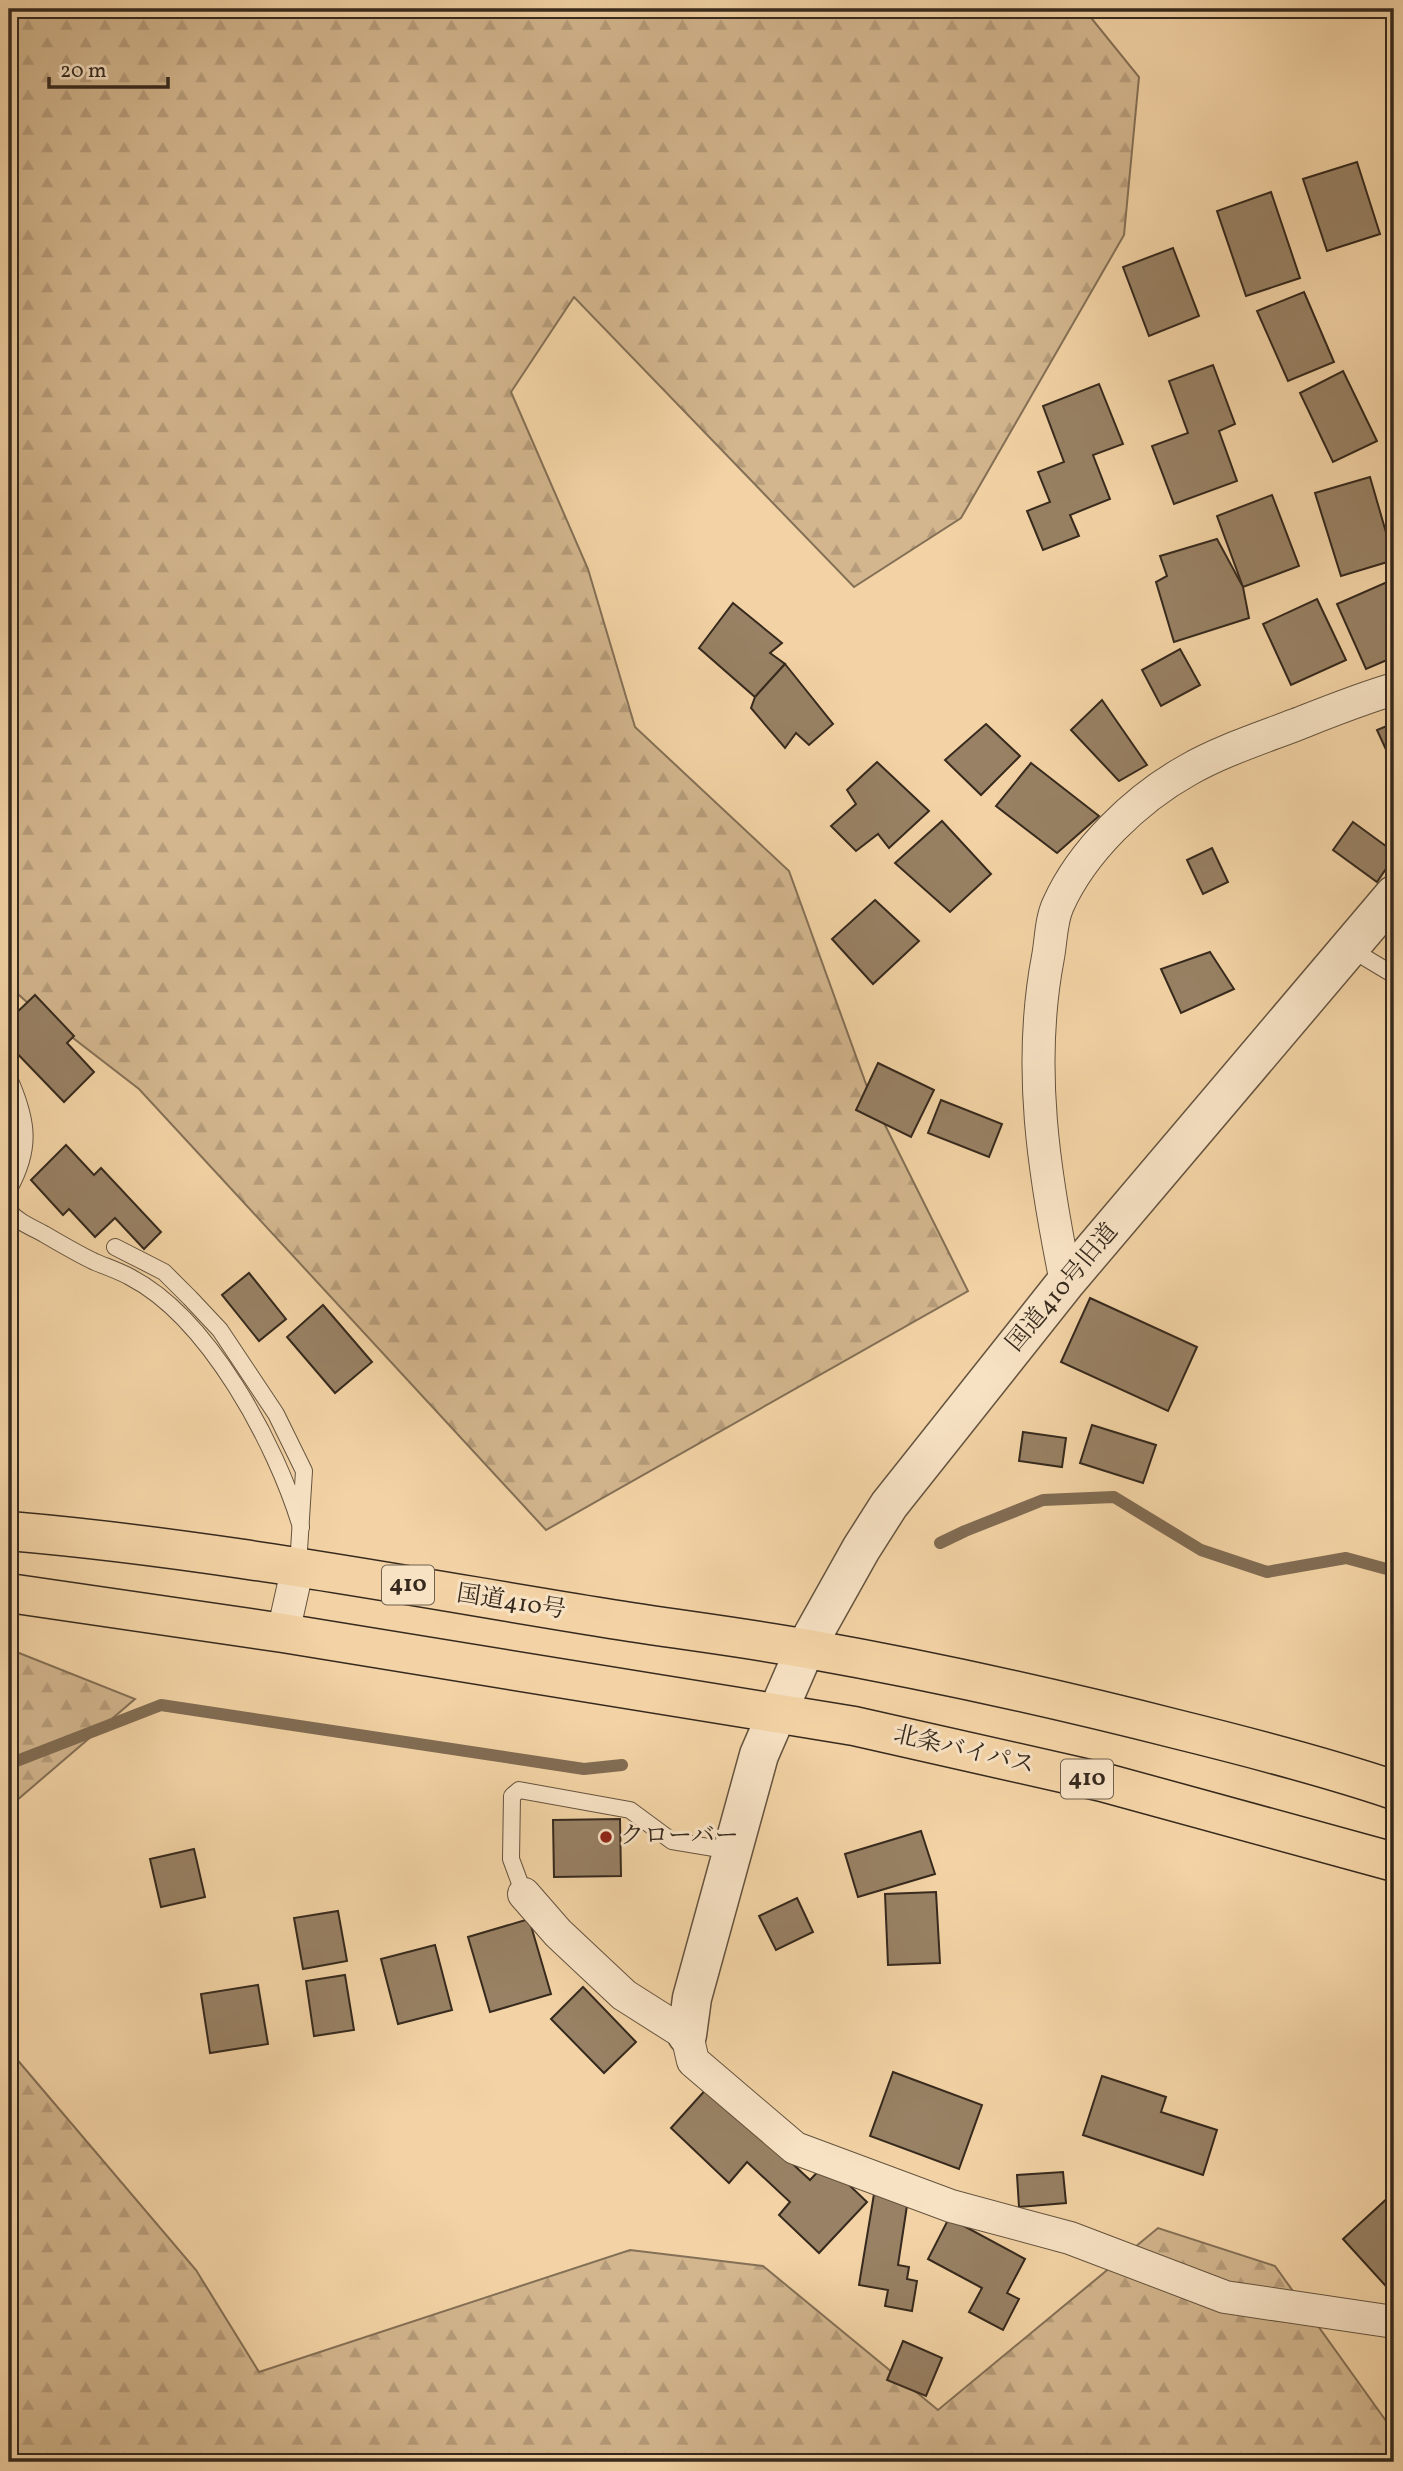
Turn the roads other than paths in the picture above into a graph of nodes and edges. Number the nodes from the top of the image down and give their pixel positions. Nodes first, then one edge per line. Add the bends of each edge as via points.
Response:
1 (1394, 689) edge
2 (1394, 895) edge
3 (1349, 948) junction
4 (1394, 975) edge
5 (11, 1083) dead end
6 (9, 1189) edge
7 (9, 1211) edge
8 (115, 1247) dead end
9 (1066, 1282) junction
10 (301, 1527) junction
11 (9, 1531) edge
12 (298, 1566) junction
13 (9, 1592) edge
14 (283, 1633) junction
15 (805, 1648) junction
16 (776, 1713) junction
17 (1394, 1790) edge
18 (732, 1851) junction
19 (1394, 1862) edge
20 (524, 1894) joint
21 (687, 2035) junction
22 (1394, 2322) edge

1 - 9 street via 1188,770 1139,805 1092,849 1057,907 1039,1001 1038,1091 1041,1141
2 - 3 street, 国道410号旧道
3 - 4 lane
3 - 9 street, 国道410号旧道
5 - 6 lane via 26,1127 19,1170
7 - 10 lane via 16,1220 129,1276 173,1307 243,1396 283,1475
8 - 10 lane via 164,1272 220,1330 256,1382 304,1471
9 - 15 street, 国道410号旧道 via 889,1505
10 - 12 lane
11 - 12 highway, 国道410号 / 410
12 - 14 street
12 - 15 highway, 国道410号 / 410
13 - 14 highway, 410
14 - 16 highway, 410
15 - 16 street, 国道410号旧道
15 - 17 highway, 410 via 980,1681 1237,1744
16 - 18 street, 国道410号旧道
16 - 19 highway, 北条バイパス / 410 via 1102,1782
18 - 20 lane via 672,1841 630,1810 519,1790 512,1796 511,1859
18 - 21 street, 国道410号旧道 via 692,1997
20 - 21 street via 624,1995
21 - 22 street via 694,2061 795,2148 951,2206 1070,2238 1225,2297

